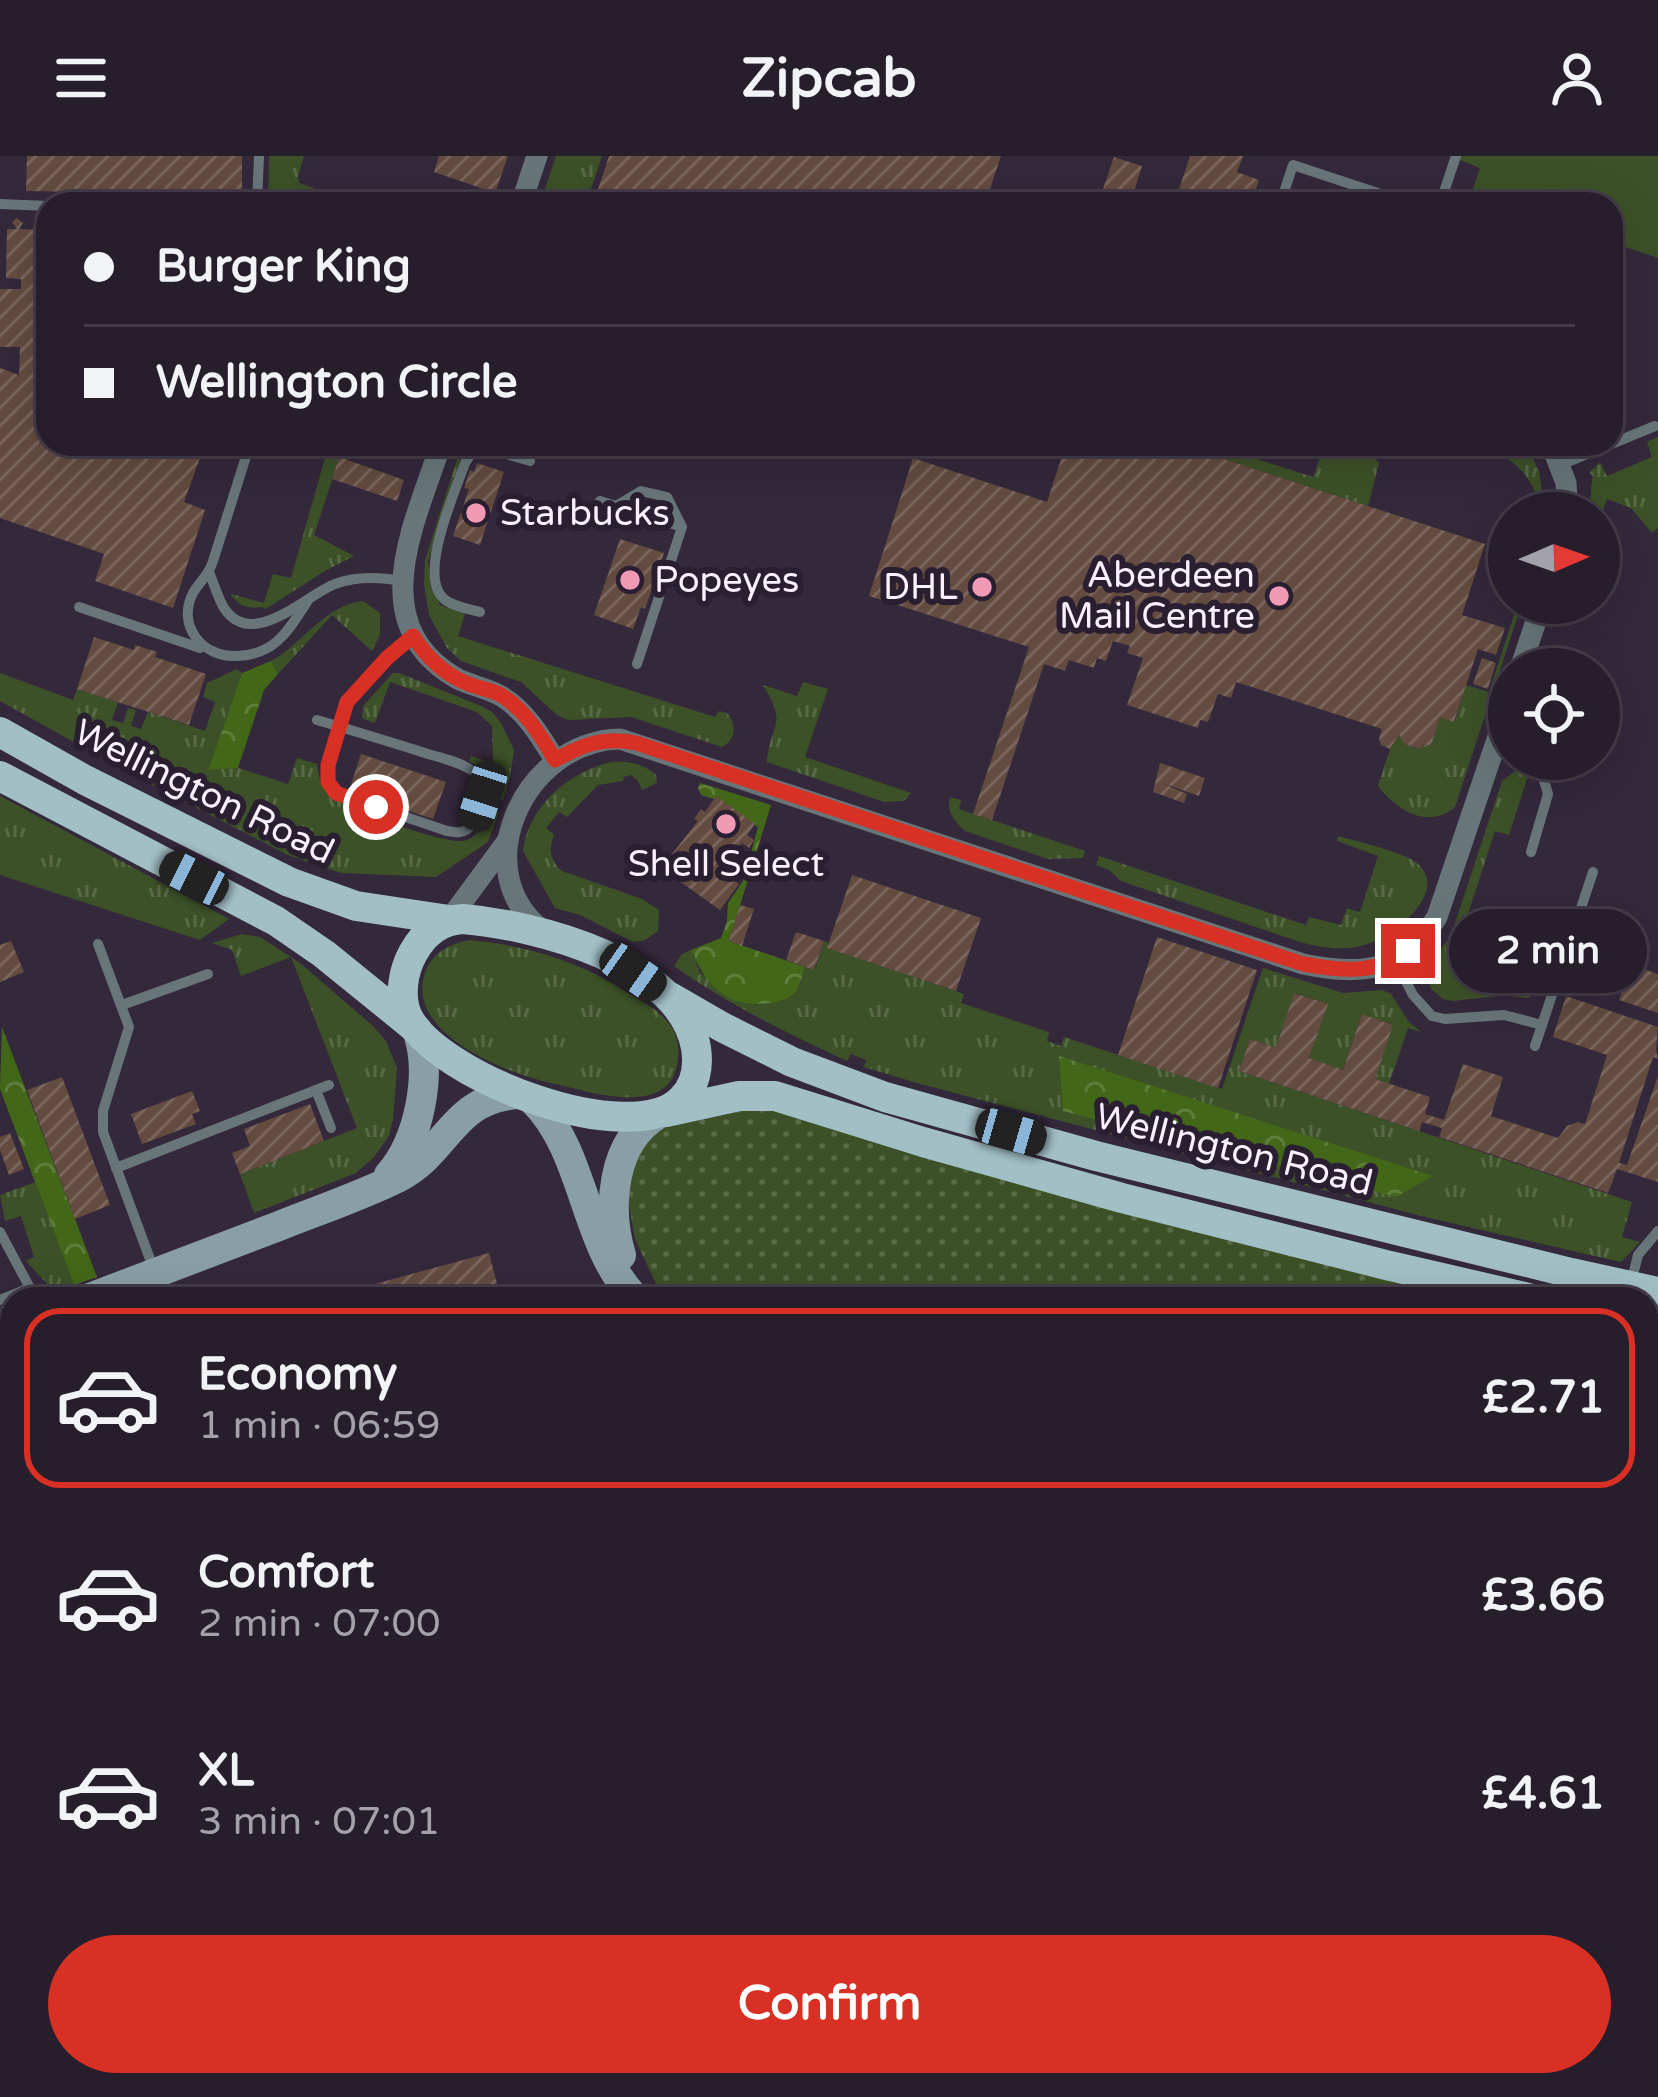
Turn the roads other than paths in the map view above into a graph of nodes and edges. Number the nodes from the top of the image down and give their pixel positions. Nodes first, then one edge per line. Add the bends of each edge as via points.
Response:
1 (259, 156) edge
2 (537, 156) edge
3 (1456, 156) edge
4 (258, 192) edge
5 (525, 192) edge
6 (1284, 192) edge
7 (1375, 192) edge
8 (1444, 192) edge
9 (0, 204) edge
10 (36, 206) edge
11 (1655, 426) edge
12 (1623, 435) edge
13 (246, 456) edge
14 (436, 456) edge
15 (469, 456) edge
16 (513, 456) edge
17 (1556, 456) edge
18 (530, 461) dead end
19 (1567, 492) edge
20 (600, 501) dead end
21 (616, 506) junction
22 (682, 527) junction
23 (209, 572) junction
24 (402, 581) junction
25 (307, 602) junction
26 (79, 607) dead end
27 (480, 612) dead end
28 (413, 636) junction
29 (215, 653) junction
30 (637, 664) dead end
31 (317, 720) dead end
32 (339, 727) junction
33 (0, 732) edge
34 (555, 760) junction
35 (0, 776) edge
36 (1488, 779) edge
37 (1546, 780) edge
38 (508, 839) junction
39 (1532, 852) dead end
40 (1593, 872) dead end
41 (449, 920) junction
42 (547, 934) junction
43 (98, 944) dead end
44 (1395, 960) junction
45 (208, 974) dead end
46 (670, 997) junction
47 (122, 1005) junction
48 (1542, 1025) junction
49 (415, 1029) junction
50 (1535, 1046) dead end
51 (525, 1097) junction
52 (662, 1113) junction
53 (331, 1128) dead end
54 (116, 1168) junction
55 (381, 1184) junction
56 (1658, 1231) edge
57 (0, 1232) edge
58 (155, 1273) junction
59 (29, 1287) edge
60 (118, 1287) edge
61 (626, 1287) edge
62 (630, 1287) edge
63 (1481, 1287) edge
64 (1636, 1287) edge
65 (1644, 1287) edge

1 - 4 lane
2 - 5 street
3 - 8 lane
6 - 7 lane via 1293,165
9 - 10 lane
11 - 12 lane
13 - 23 lane
14 - 24 street
15 - 27 lane via 433,572 444,598
16 - 18 lane
17 - 19 street
20 - 21 lane
21 - 22 lane
21 - 22 lane via 640,491 667,497
22 - 30 lane
23 - 25 lane via 226,610 245,623
23 - 29 lane via 189,617 195,639
24 - 25 lane via 349,581
24 - 28 street
25 - 29 lane via 271,648
26 - 29 lane
28 - 32 lane via 351,697
28 - 34 street via 438,666 513,704
31 - 32 lane
32 - 32 lane via 328,775 336,793 447,831 475,819 478,775
33 - 41 main road, Wellington Road via 302,888 356,906
34 - 38 street via 531,787
34 - 44 street via 593,742 636,743 1303,964 1360,971
35 - 49 main road via 276,921
36 - 44 street via 1437,917
37 - 39 lane
38 - 41 street
38 - 42 street via 516,896
40 - 48 lane
41 - 42 main road, Wellington Road
41 - 49 main road via 424,937 408,964 404,1007
42 - 46 main road, Wellington Road via 597,951
43 - 47 lane
44 - 48 lane via 1432,1016 1504,1015
45 - 47 lane
46 - 52 main road via 693,1036 697,1066 686,1094
46 - 64 main road, Wellington Road via 792,1062 885,1097
47 - 54 lane via 128,1037 101,1122
48 - 50 lane
49 - 51 main road, Wellington Road via 457,1063
49 - 55 street via 423,1046 416,1123 407,1151
51 - 52 main road, Wellington Road via 607,1115
51 - 55 street via 474,1106 414,1168
51 - 61 street via 554,1127
52 - 62 street via 631,1142 616,1184 614,1224
52 - 63 main road, Wellington Road via 775,1096 1122,1198
53 - 54 lane via 322,1088
54 - 58 lane
55 - 58 street
56 - 65 lane via 1638,1256
57 - 59 lane
58 - 60 street

